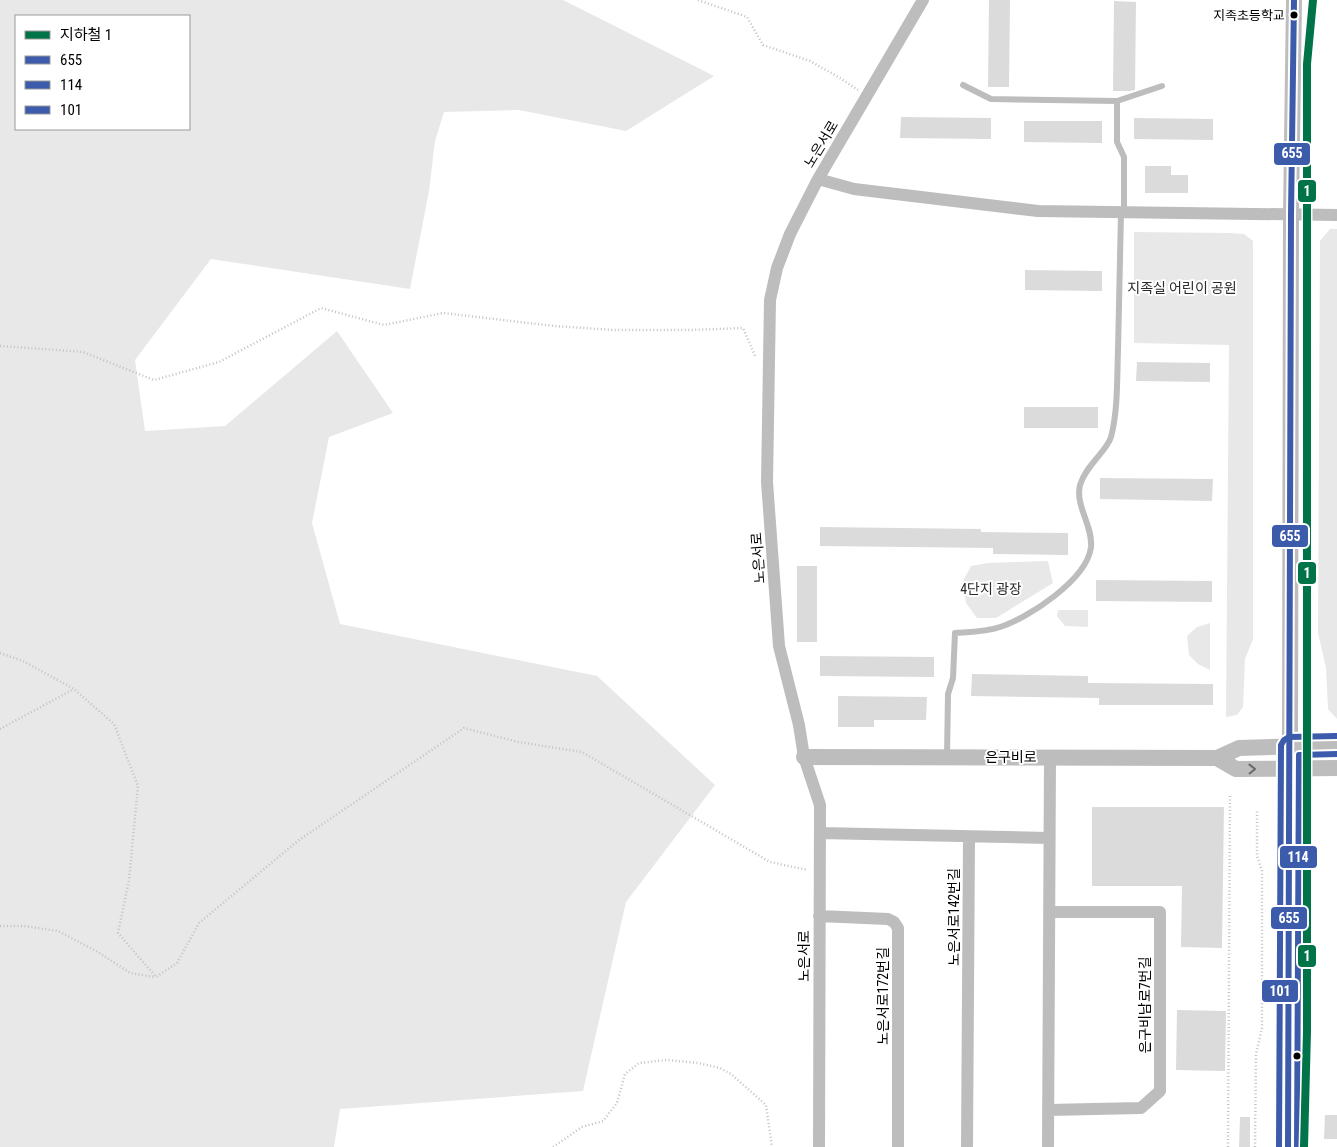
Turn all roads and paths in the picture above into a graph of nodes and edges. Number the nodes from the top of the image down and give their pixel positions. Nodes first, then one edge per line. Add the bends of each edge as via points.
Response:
1 (698, 0) edge
2 (923, 0) edge
3 (1294, 0) edge
4 (963, 85) dead end
5 (1162, 86) dead end
6 (867, 97) junction
7 (1117, 100) junction
8 (818, 178) junction
9 (1123, 213) junction
10 (1291, 215) junction
11 (1337, 215) edge
12 (0, 346) edge
13 (756, 358) dead end
14 (0, 653) edge
15 (74, 689) junction
16 (0, 729) edge
17 (1337, 745) edge
18 (1290, 746) junction
19 (804, 757) junction
20 (947, 757) junction
21 (1050, 757) junction
22 (1217, 758) junction
23 (1290, 768) junction
24 (1337, 768) edge
25 (1230, 794) dead end
26 (1257, 811) dead end
27 (820, 833) junction
28 (969, 837) junction
29 (1049, 838) junction
30 (820, 870) junction
31 (1049, 912) junction
32 (819, 916) junction
33 (0, 926) edge
34 (156, 977) junction
35 (1048, 1110) junction
36 (553, 1147) edge
37 (772, 1147) edge
38 (819, 1147) edge
39 (898, 1147) edge
40 (968, 1147) edge
41 (1048, 1147) edge
42 (1228, 1147) edge
43 (1255, 1147) edge
44 (1288, 1147) edge

1 - 6 path via 747,17 763,44 810,61
2 - 6 street, 노은서로
3 - 10 street
4 - 7 lane via 990,99
5 - 7 lane
6 - 8 street, 노은서로
7 - 9 lane via 1117,142 1124,157
8 - 9 street via 854,189 1038,211
8 - 19 street, 노은서로 via 790,234 777,268 770,300 767,482 774,584 779,646
9 - 10 street
9 - 20 lane via 1112,428 1110,439 1089,466 1080,485 1079,499 1090,536 1089,557 1068,585 1031,613 1000,627 954,633 954,678 948,694
10 - 11 street
10 - 18 street
12 - 13 path via 83,352 154,380 219,362 321,308 384,325 443,313 614,330 743,328
14 - 15 path via 23,661
15 - 16 path
15 - 34 path via 114,724 138,786 129,880 118,933
17 - 18 street, 은구비로
18 - 22 street, 은구비로 via 1239,748
18 - 23 main road
19 - 20 street, 은구비로
19 - 27 street, 노은서로 via 820,805
20 - 21 street, 은구비로
21 - 22 street, 은구비로
21 - 29 street
22 -> 23 street, 은구비로 via 1236,769
23 - 24 street, 은구비로
23 - 44 street
25 - 42 path
26 - 43 path via 1257,856 1262,871 1262,1028 1256,1054
27 - 28 street
27 - 30 street, 노은서로
28 - 29 street
28 - 40 street, 노은서로142번길
29 - 31 street
30 - 32 street, 노은서로
30 - 34 path via 770,862 582,752 518,742 464,728 299,840 199,924 177,963
31 - 35 street
31 - 35 street, 은구비남로7번길 via 1160,912 1160,1091 1141,1108
32 - 38 street, 노은서로
32 - 39 street, 노은서로172번길 via 888,919 898,928
33 - 34 path via 58,931 130,973
35 - 41 street
36 - 37 path via 582,1127 603,1121 617,1103 625,1074 639,1063 666,1060 698,1063 731,1074 766,1106

